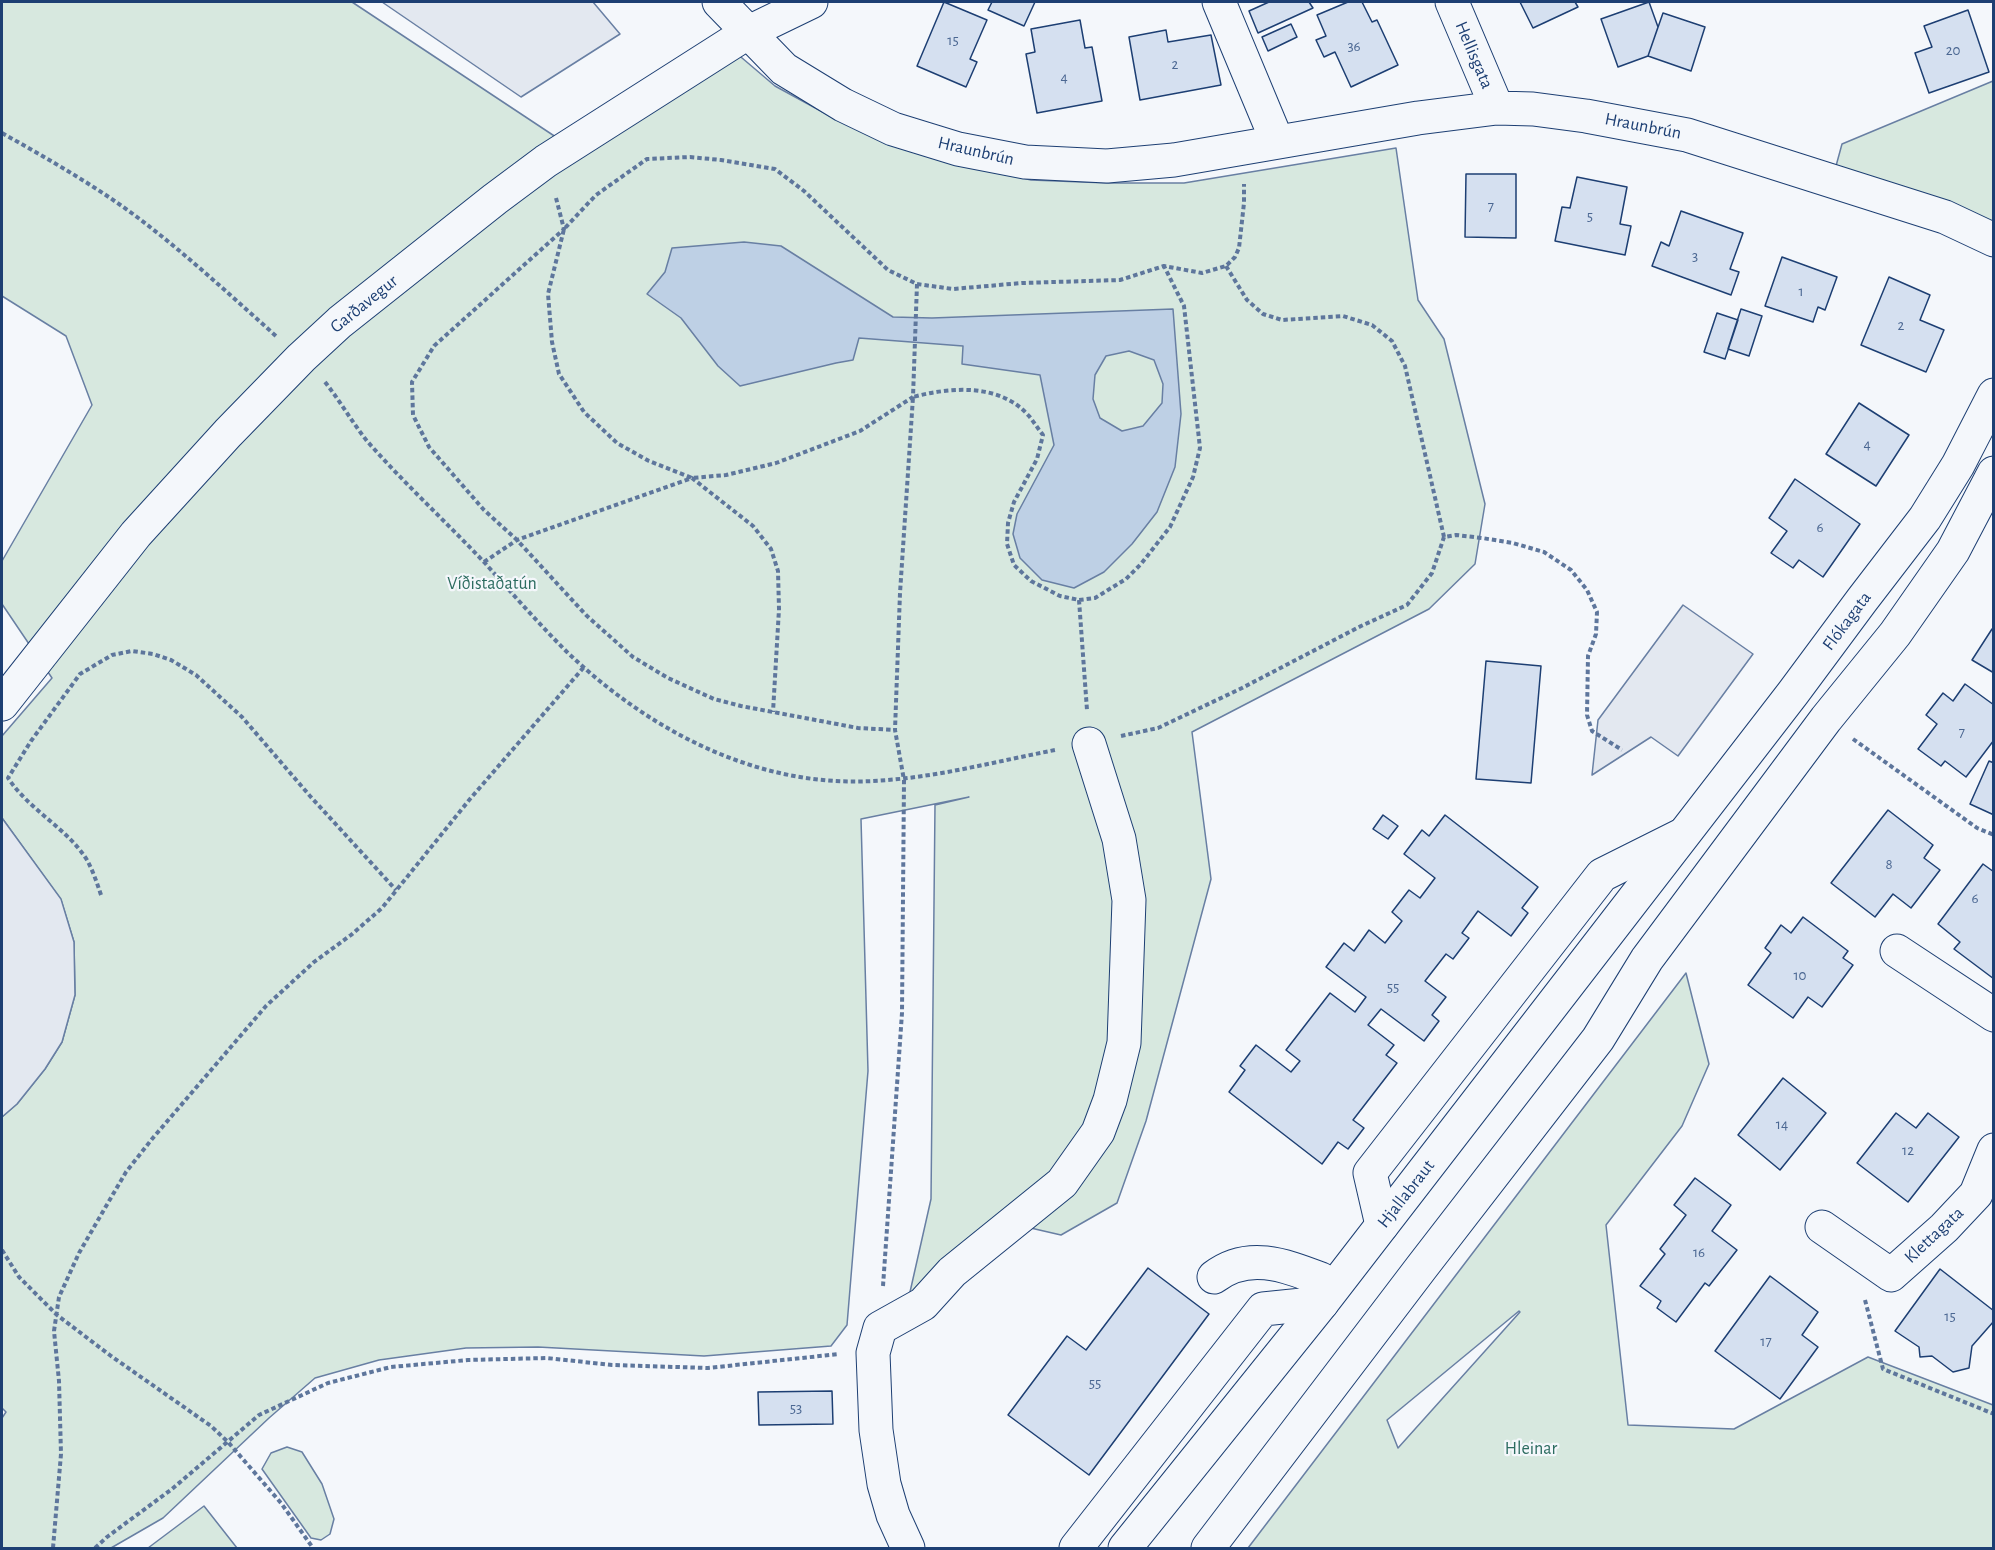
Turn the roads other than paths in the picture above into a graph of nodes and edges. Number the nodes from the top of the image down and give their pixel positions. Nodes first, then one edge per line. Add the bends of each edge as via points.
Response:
1 (719, 2) edge
2 (811, 2) edge
3 (1219, 2) edge
4 (1452, 2) edge
5 (747, 33) junction
6 (1497, 108) junction
7 (1277, 141) junction
8 (1994, 240) edge
9 (1994, 395) edge
10 (1994, 473) edge
11 (2, 704) edge
12 (1089, 744) road end
13 (1683, 835) joint
14 (1897, 951) dead end
15 (1994, 1016) edge
16 (1994, 1150) edge
17 (1822, 1227) dead end
18 (1214, 1277) dead end
19 (1314, 1296) junction
20 (908, 1548) edge
21 (1076, 1548) edge
22 (1125, 1548) edge
23 (1208, 1548) edge

1 - 5 street, Hraunbrún
2 - 5 street, Garðavegur
3 - 7 street
4 - 6 street, Hellisgata
5 - 7 street, Hraunbrún via 784,69 843,105 893,129 958,149 1025,162 1107,166
5 - 11 street, Garðavegur via 546,161 340,322 228,433 136,534
6 - 7 street, Hraunbrún
6 - 8 street, Hraunbrún via 1586,116 1688,135 1945,217
9 - 13 street, Flókagata via 1925,518
10 - 23 street via 1953,551 1895,634 1826,719 1647,959 1598,1039
12 - 20 street via 1119,839 1129,900 1124,1042 1098,1132 1062,1183 876,1340 876,1430 884,1484 892,1515
13 - 19 street, Hjallabraut
14 - 15 street
16 - 17 street, Klettagata via 1976,1194 1891,1275
18 - 19 street via 1227,1267 1256,1262 1289,1267
19 - 21 street via 1263,1309
19 - 22 street, Hjallabraut

